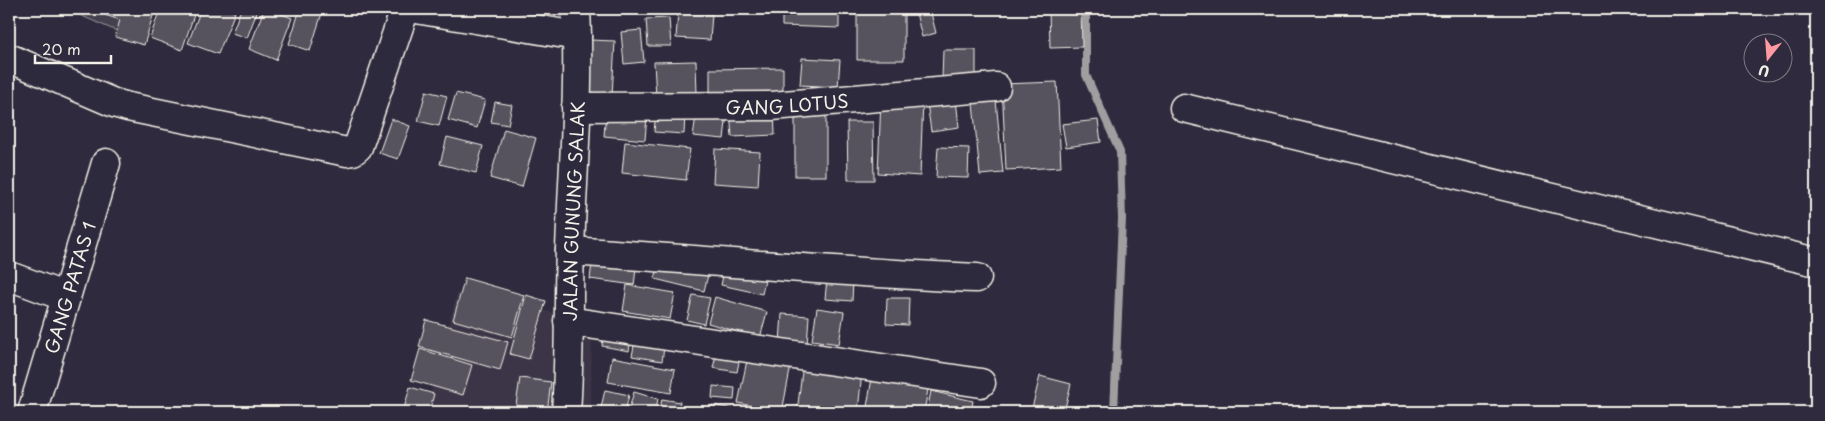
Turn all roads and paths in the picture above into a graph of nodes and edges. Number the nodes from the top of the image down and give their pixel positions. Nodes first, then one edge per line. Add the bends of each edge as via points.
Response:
1 (405, 9) edge
2 (416, 9) edge
3 (576, 9) edge
4 (577, 36) junction
5 (9, 58) edge
6 (996, 87) dead end
7 (576, 107) junction
8 (1184, 108) dead end
9 (106, 163) dead end
10 (570, 251) junction
11 (1816, 262) edge
12 (9, 276) edge
13 (977, 278) dead end
14 (66, 297) junction
15 (568, 320) junction
16 (981, 383) dead end
17 (32, 412) edge
18 (566, 412) edge

1 - 5 street via 358,147 347,152 128,107
2 - 4 street
3 - 4 street, JALAN GUNUNG SALAK
4 - 7 street, JALAN GUNUNG SALAK
6 - 7 street, GANG LOTUS via 772,106
7 - 10 street, JALAN GUNUNG SALAK
8 - 11 street
9 - 14 street, GANG PATAS 1
10 - 13 street via 864,274
10 - 15 street, JALAN GUNUNG SALAK
12 - 14 street
14 - 17 street, GANG PATAS 1
15 - 16 street
15 - 18 street, JALAN GUNUNG SALAK

